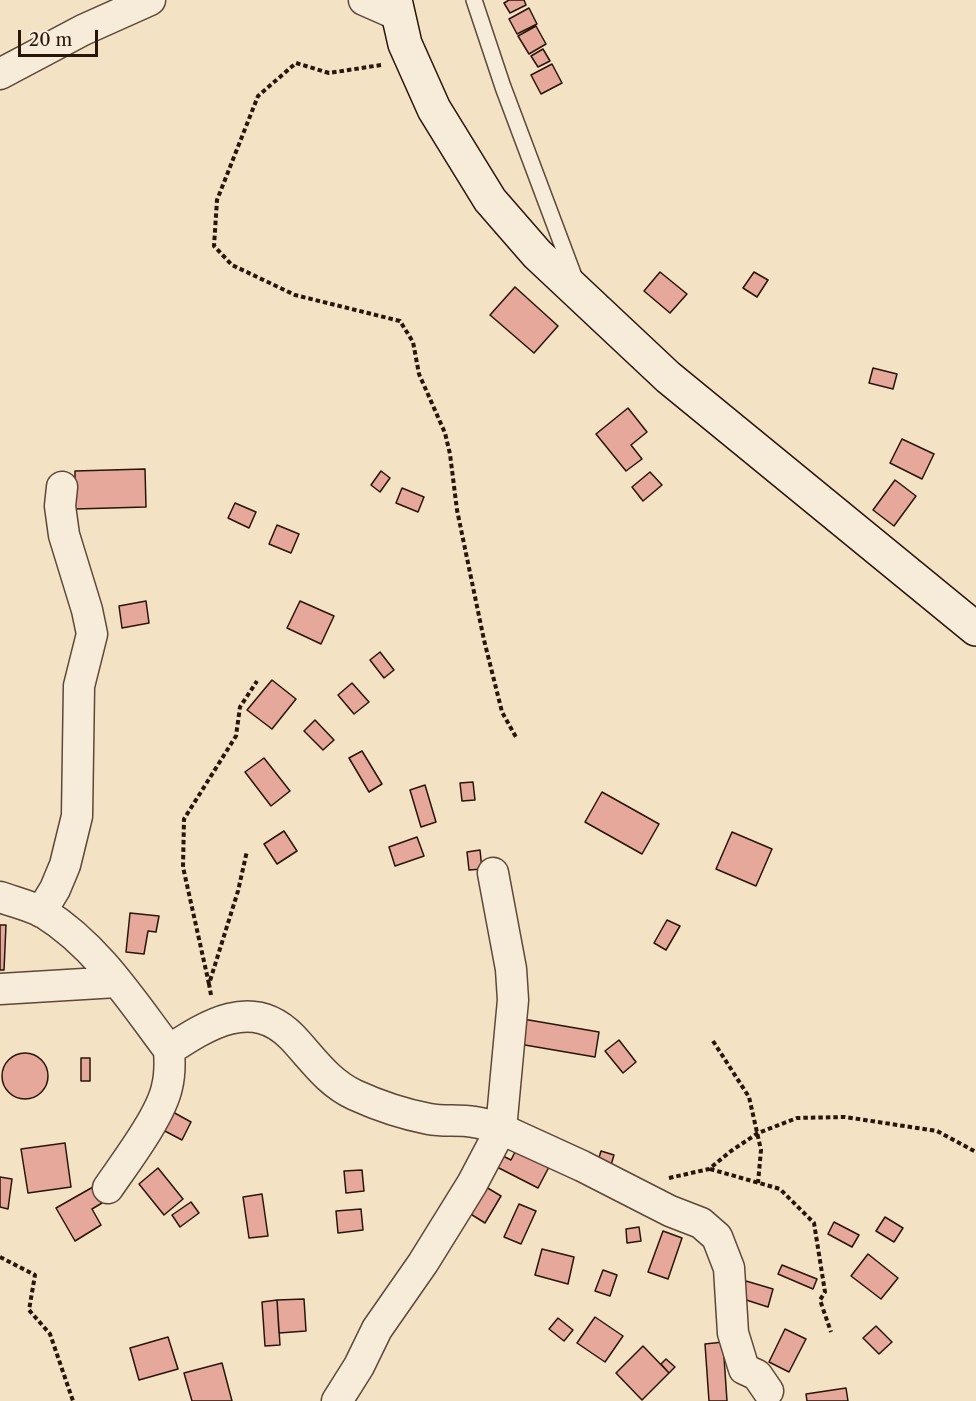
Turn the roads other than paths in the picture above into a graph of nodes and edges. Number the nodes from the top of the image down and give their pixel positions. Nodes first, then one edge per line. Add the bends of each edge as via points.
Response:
1 (150, 0) edge
2 (364, 0) edge
3 (474, 0) edge
4 (396, 7) edge
5 (0, 74) edge
6 (580, 295) junction
7 (62, 487) dead end
8 (976, 629) edge
9 (493, 873) dead end
10 (0, 897) edge
11 (41, 912) junction
12 (117, 982) junction
13 (0, 989) edge
14 (169, 1050) junction
15 (501, 1129) junction
16 (108, 1188) dead end
17 (768, 1391) dead end
18 (338, 1401) edge

1 - 5 street
2 - 4 street
3 - 6 lane
4 - 6 main road via 405,44 434,109 490,200 537,254
6 - 8 main road via 668,377
7 - 11 street via 63,535 92,634 80,686 76,816 65,865
9 - 15 street via 513,1000
10 - 11 street
11 - 12 street via 102,962
12 - 13 street
12 - 14 street
14 - 15 street via 217,1022 240,1017 268,1020 290,1035 321,1072 352,1094 391,1110 431,1119 473,1121
14 - 16 street via 167,1090 139,1143
15 - 17 street via 701,1223 717,1238 729,1268 733,1333 744,1369 757,1375
15 - 18 street via 472,1184 377,1329

